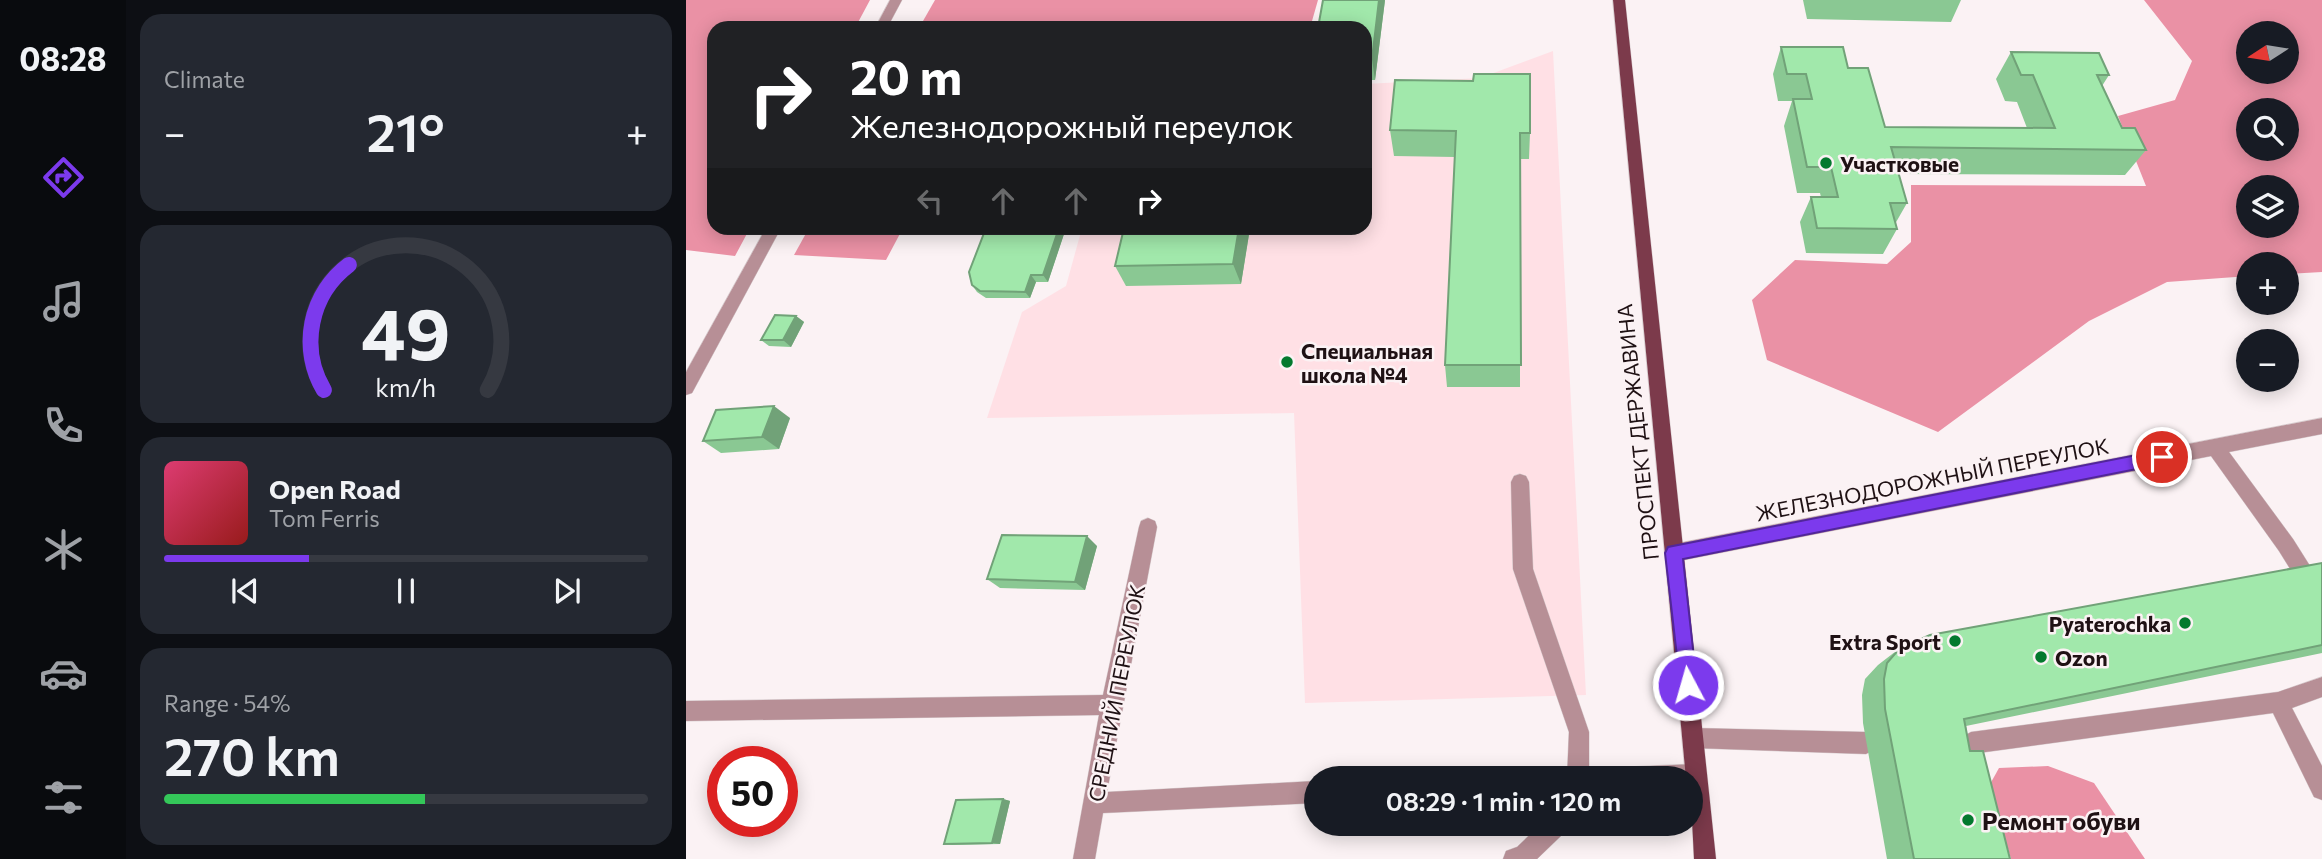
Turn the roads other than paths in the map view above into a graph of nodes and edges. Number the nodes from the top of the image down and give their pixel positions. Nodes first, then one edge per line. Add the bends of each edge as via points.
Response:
1 (896, 0) edge
2 (1619, 0) edge
3 (885, 21) edge
4 (769, 235) edge
5 (686, 388) edge
6 (2322, 426) edge
7 (2214, 446) junction
8 (1520, 482) dead end
9 (1148, 527) dead end
10 (1674, 553) junction
11 (2322, 602) edge
12 (2322, 687) edge
13 (2278, 702) junction
14 (1111, 705) junction
15 (686, 712) edge
16 (1693, 738) junction
17 (1866, 743) dead end
18 (1578, 766) edge
19 (1695, 766) edge
20 (1977, 769) edge
21 (2322, 789) edge
22 (1304, 793) edge
23 (1095, 803) junction
24 (1545, 836) edge
25 (1702, 836) edge
26 (1084, 859) edge
27 (1514, 859) edge
28 (1704, 859) edge

1 - 3 street
2 - 10 main road, ПРОСПЕКТ ДЕРЖАВИНА
4 - 5 street
6 - 7 street, ЖЕЛЕЗНОДОРОЖНЫЙ ПЕРЕУЛОК
7 - 10 street, ЖЕЛЕЗНОДОРОЖНЫЙ ПЕРЕУЛОК
7 - 11 street
8 - 18 street via 1523,569 1578,732
9 - 14 street, СРЕДНИЙ ПЕРЕУЛОК
10 - 16 main road, ПРОСПЕКТ ДЕРЖАВИНА
12 - 13 street
13 - 20 street via 1960,743
13 - 21 street
14 - 15 street
14 - 23 street, СРЕДНИЙ ПЕРЕУЛОК
16 - 17 street
16 - 19 main road, ПРОСПЕКТ ДЕРЖАВИНА
22 - 23 street
23 - 26 street, СРЕДНИЙ ПЕРЕУЛОК
24 - 27 street via 1523,857
25 - 28 main road, ПРОСПЕКТ ДЕРЖАВИНА

